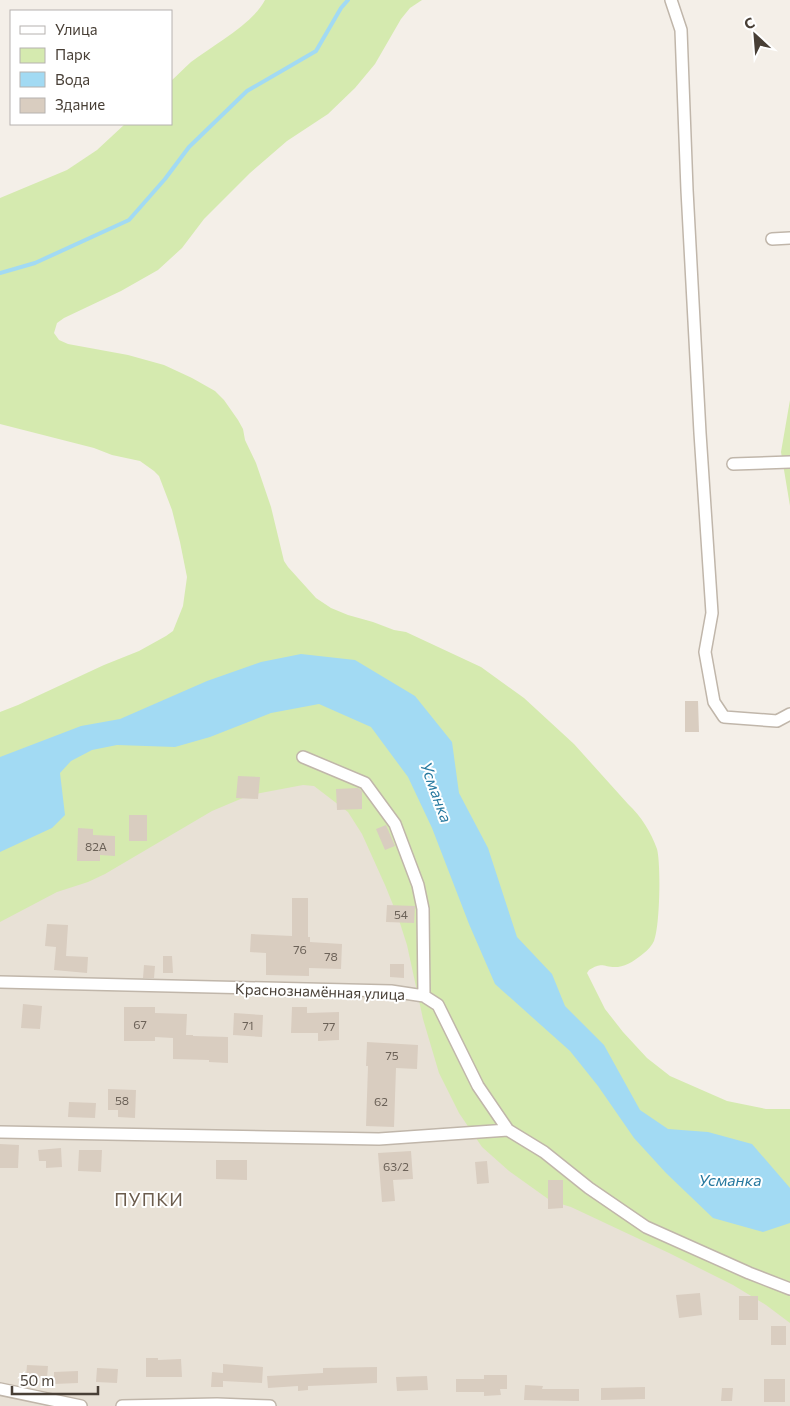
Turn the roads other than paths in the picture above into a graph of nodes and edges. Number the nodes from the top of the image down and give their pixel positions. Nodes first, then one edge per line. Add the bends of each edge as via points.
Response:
1 (671, 0) edge
2 (790, 238) edge
3 (772, 239) dead end
4 (790, 462) edge
5 (733, 464) dead end
6 (790, 714) edge
7 (303, 757) dead end
8 (0, 982) edge
9 (424, 996) junction
10 (508, 1130) junction
11 (0, 1132) edge
12 (790, 1289) edge
13 (0, 1388) edge
14 (80, 1406) edge
15 (122, 1406) edge
16 (270, 1406) edge

1 - 6 street via 681,30 689,229 712,612 705,652 714,702 724,717 777,721
2 - 3 street
4 - 5 street
7 - 9 street via 365,783 395,824 418,885 423,909
8 - 9 street, Краснознамённая улица via 391,991
9 - 10 street, Краснознамённая улица via 438,1006 478,1086
10 - 11 street via 378,1140
10 - 12 street, Краснознамённая улица via 544,1152 646,1227
13 - 14 street
15 - 16 street

